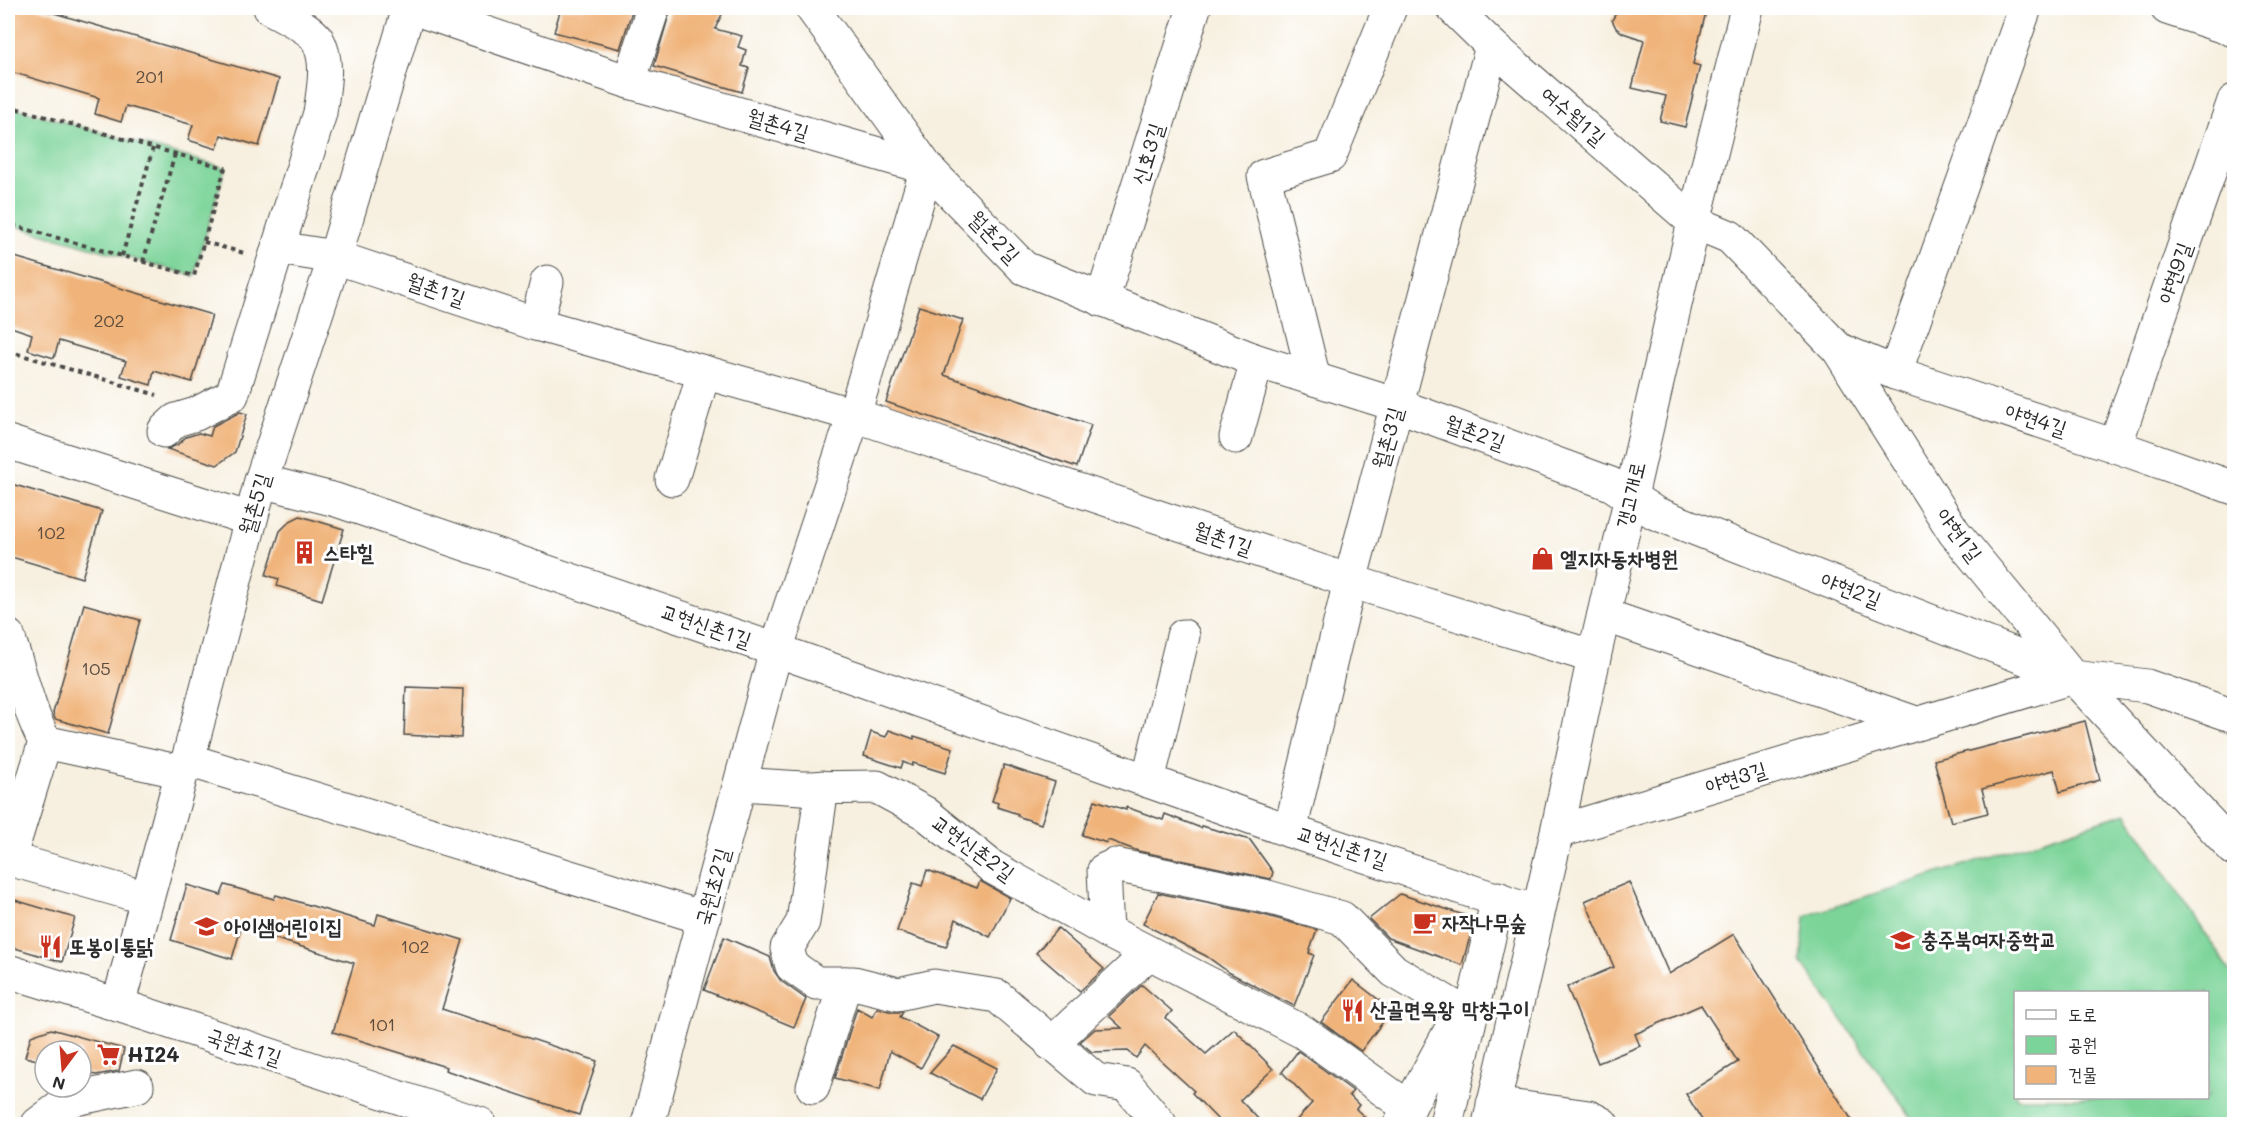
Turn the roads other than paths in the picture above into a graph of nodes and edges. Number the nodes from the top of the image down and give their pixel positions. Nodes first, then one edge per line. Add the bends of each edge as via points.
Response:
1 (270, 8) edge
2 (411, 8) edge
3 (652, 8) edge
4 (812, 8) edge
5 (1194, 8) edge
6 (1390, 8) edge
7 (1453, 8) edge
8 (1748, 8) edge
9 (2025, 8) edge
10 (2167, 8) edge
11 (2235, 30) edge
12 (1492, 46) junction
13 (629, 82) junction
14 (2235, 101) edge
15 (927, 168) junction
16 (1694, 222) junction
17 (278, 248) junction
18 (335, 257) junction
19 (547, 282) dead end
20 (1102, 300) junction
21 (536, 324) junction
22 (1838, 349) junction
23 (1257, 362) junction
24 (704, 372) junction
25 (1895, 373) junction
26 (1314, 379) junction
27 (1397, 405) junction
28 (854, 415) junction
29 (164, 431) dead end
30 (1236, 437) dead end
31 (8, 442) edge
32 (2115, 446) junction
33 (672, 479) dead end
34 (261, 481) junction
35 (2235, 488) edge
36 (1630, 498) junction
37 (250, 519) junction
38 (1350, 581) junction
39 (1604, 615) junction
40 (8, 636) edge
41 (1183, 636) dead end
42 (776, 650) junction
43 (1594, 657) junction
44 (2073, 676) junction
45 (2235, 716) edge
46 (1916, 723) junction
47 (45, 742) junction
48 (185, 766) junction
49 (1148, 781) junction
50 (741, 784) junction
51 (822, 787) junction
52 (1290, 831) junction
53 (1557, 832) junction
54 (2235, 849) edge
55 (147, 898) junction
56 (1498, 898) junction
57 (1537, 909) junction
58 (704, 918) junction
59 (1107, 931) junction
60 (1149, 952) junction
61 (1483, 970) junction
62 (8, 971) edge
63 (845, 983) junction
64 (118, 1005) junction
65 (1461, 1011) junction
66 (1051, 1044) junction
67 (137, 1086) dead end
68 (813, 1087) dead end
69 (1491, 1114) edge
70 (1405, 1116) edge
71 (38, 1125) edge
72 (480, 1125) edge
73 (648, 1125) edge
74 (1160, 1125) edge
75 (1446, 1125) edge
76 (1602, 1125) edge

1 - 17 street via 317,38 325,66 320,113
2 - 13 street, 월촌4길
2 - 18 street, 월촌5길
3 - 13 street
4 - 15 street, 월촌2길
5 - 20 street, 신호3길
6 - 26 street via 1330,156 1264,176
7 - 12 street, 여수월1길
8 - 16 street, 갱고개로
9 - 25 street
10 - 11 street
12 - 16 street, 여수월1길
12 - 27 street, 월촌3길
13 - 15 street, 월촌4길
14 - 32 street, 야현9길
15 - 20 street, 월촌2길 via 1024,268
15 - 28 street
16 - 22 street, 야현1길 via 1730,237
16 - 36 street, 갱고개로
17 - 18 street, 월촌1길
17 - 29 street via 232,395 176,420
18 - 21 street, 월촌1길
18 - 34 street, 월촌5길
19 - 21 street
20 - 23 street, 월촌2길
21 - 24 street, 월촌1길
22 - 25 street, 야현4길
22 - 44 street, 야현1길 via 1954,532
23 - 26 street, 월촌2길
23 - 30 street
24 - 28 street, 월촌1길
24 - 33 street
25 - 32 street, 야현4길
26 - 27 street, 월촌2길
27 - 36 street, 월촌2길 via 1611,484
27 - 38 street, 월촌3길
28 - 38 street, 월촌1길
28 - 42 street
31 - 37 street
32 - 35 street, 야현4길
34 - 37 street, 월촌5길
34 - 42 street, 교현신촌1길 via 336,500
36 - 39 street, 갱고개로
36 - 44 street, 야현2길 via 1655,513
37 - 48 street, 월촌5길
38 - 43 street, 월촌1길
38 - 52 street, 월촌3길
39 - 43 street, 갱고개로
39 - 46 street
40 - 47 street via 33,718
41 - 49 street
42 - 49 street, 교현신촌1길
42 - 50 street, 국원초2길
43 - 53 street, 갱고개로
44 - 45 street, 야현3길 via 2147,686
44 - 46 street, 야현3길
44 - 54 street, 야현1길
46 - 53 street, 야현3길
47 - 48 street
47 - 55 street via 9,859
48 - 55 street, 월촌5길
48 - 58 street
49 - 52 street, 교현신촌1길
50 - 51 street, 교현신촌2길
50 - 58 street, 국원초2길
51 - 59 street, 교현신촌2길 via 876,787 925,813 992,867
51 - 63 street via 803,922 787,948 792,966 816,983
52 - 56 street, 교현신촌1길
53 - 57 street, 갱고개로
55 - 64 street, 월촌5길
56 - 57 street, 교현신촌1길
56 - 61 street
57 - 69 street, 갱고개로
58 - 73 street, 국원초2길
59 - 60 street, 교현신촌2길
59 - 65 street via 1104,870 1115,865 1264,896 1342,918 1394,971
60 - 66 street
60 - 70 street, 교현신촌2길 via 1303,1032
61 - 65 street
61 - 75 street
62 - 64 street, 국원초1길
63 - 66 street via 898,994 934,986 997,996
63 - 68 street
64 - 72 street, 국원초1길
65 - 70 street
66 - 74 street via 1096,1080 1127,1084
67 - 71 street via 70,1100
69 - 76 street via 1589,1117

